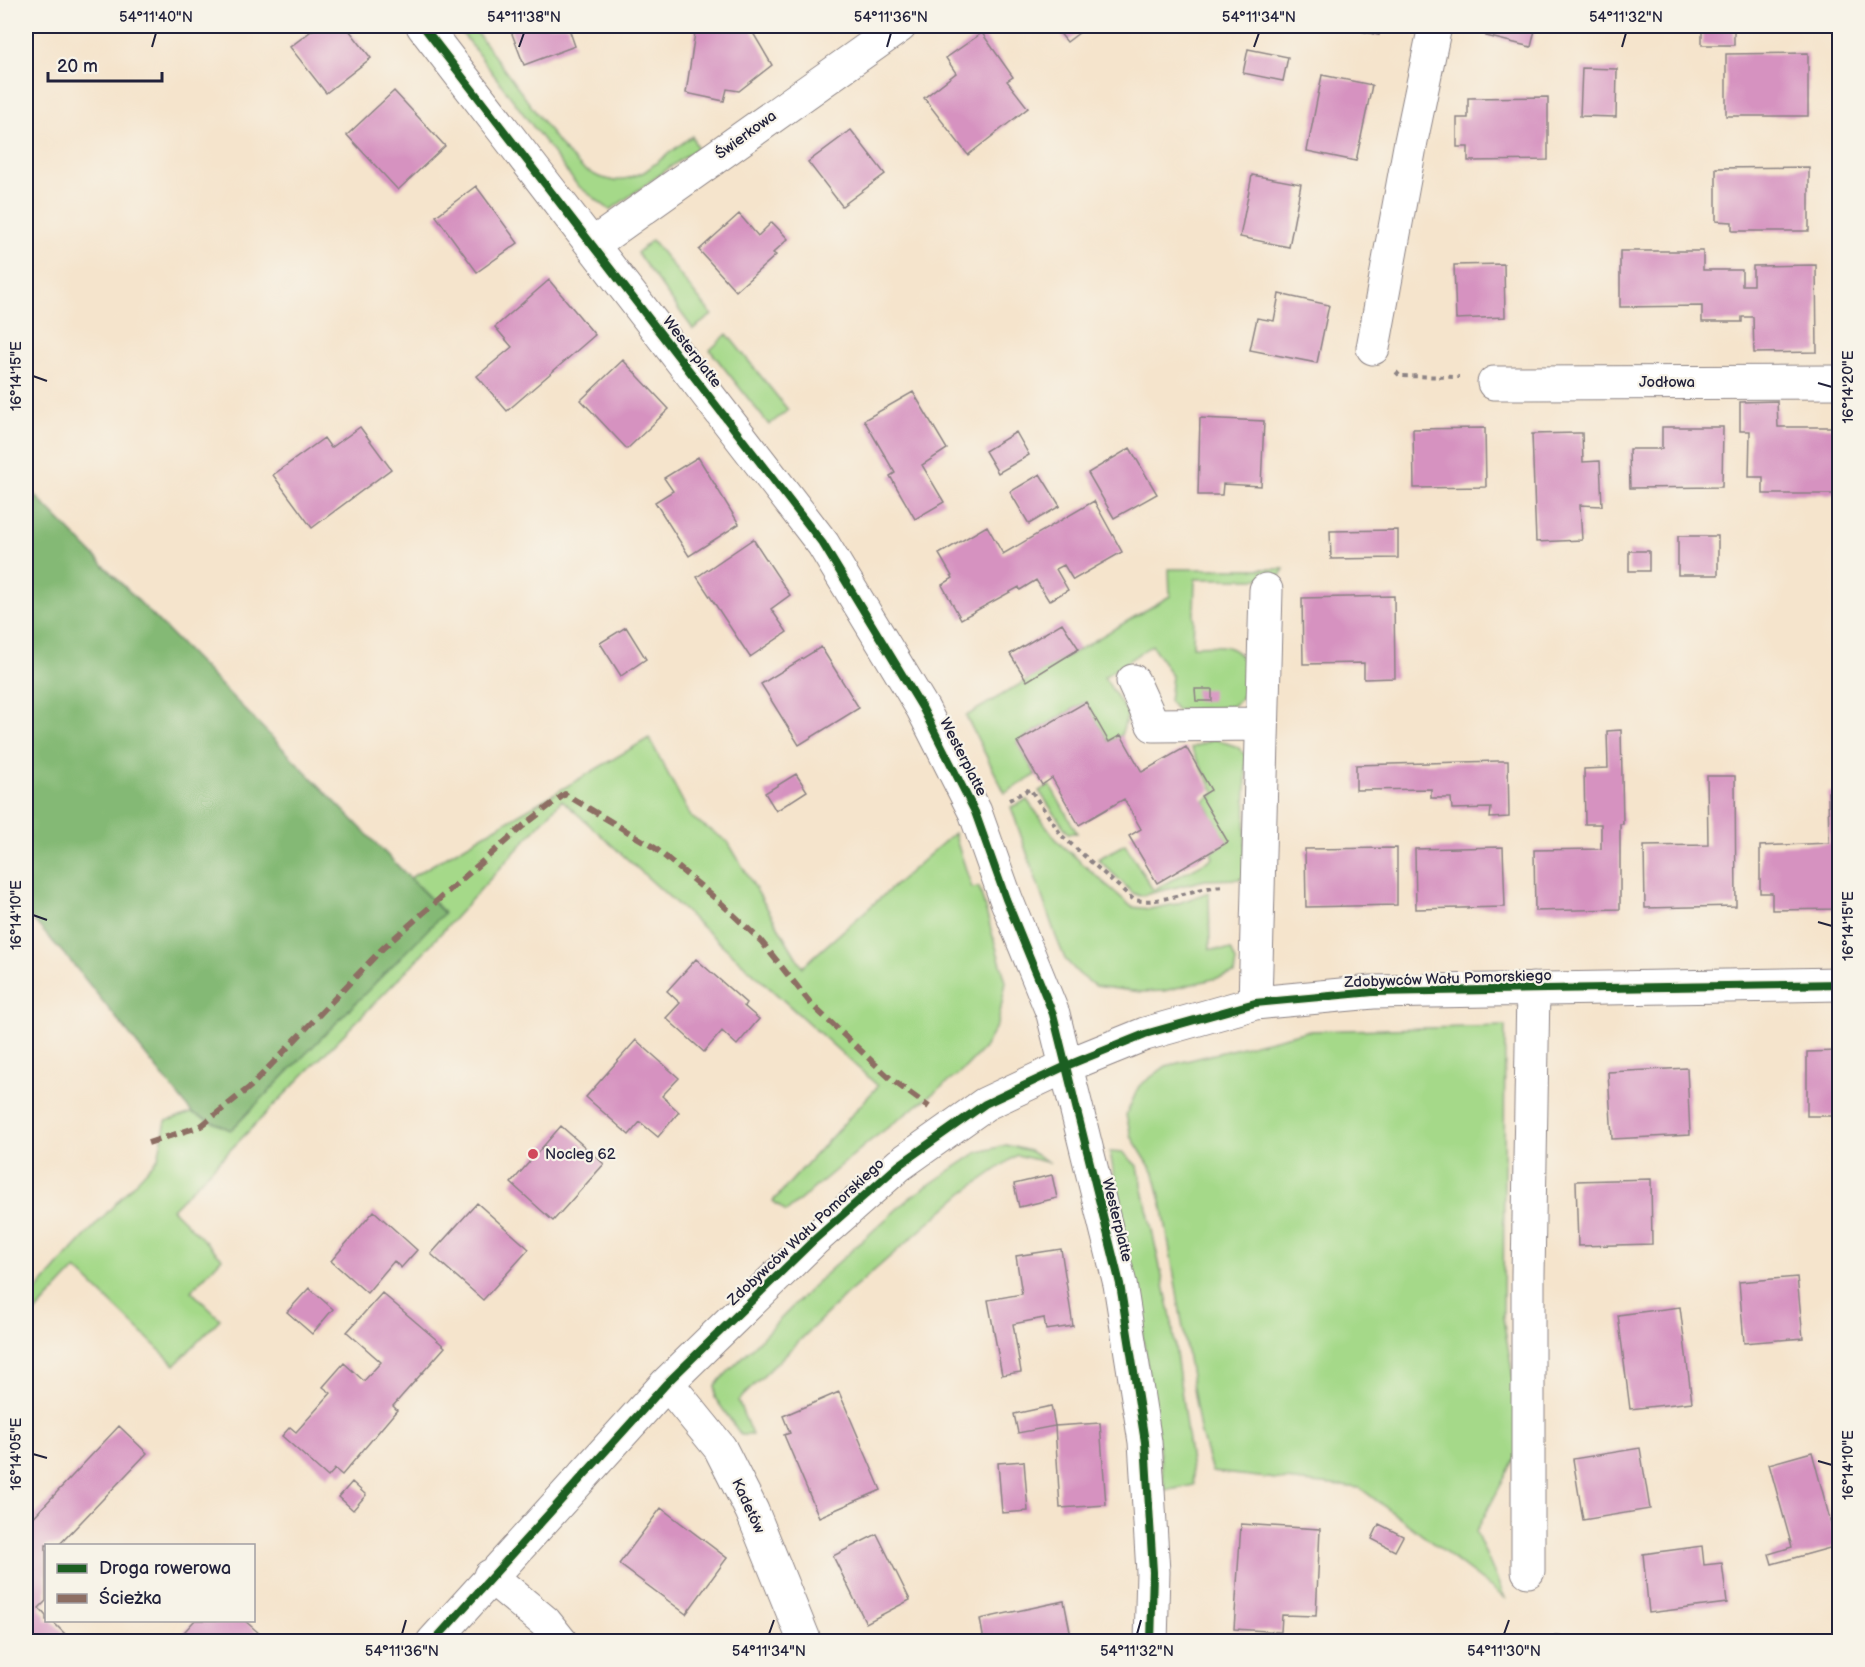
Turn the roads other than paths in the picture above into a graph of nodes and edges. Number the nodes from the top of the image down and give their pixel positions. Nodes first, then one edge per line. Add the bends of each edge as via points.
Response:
1 (423, 26) edge
2 (900, 26) edge
3 (1436, 26) edge
4 (592, 245) junction
5 (1383, 358) road end
6 (1839, 382) edge
7 (1494, 383) dead end
8 (1266, 590) dead end
9 (1133, 681) dead end
10 (1262, 724) junction
11 (1839, 984) edge
12 (1533, 989) junction
13 (1254, 1003) junction
14 (1066, 1066) junction
15 (667, 1383) junction
16 (1528, 1570) dead end
17 (490, 1576) junction
18 (433, 1641) edge
19 (561, 1641) edge
20 (805, 1641) edge
21 (1151, 1641) edge

1 - 4 street, Westerplatte
2 - 4 street, Świerkowa
3 - 5 street via 1411,141
4 - 14 street, Westerplatte via 823,544 923,709 977,816 1053,1014
6 - 7 street, Jodłowa
8 - 10 street
9 - 10 street via 1153,724
10 - 13 street
11 - 12 street, Zdobywców Wału Pomorskiego
12 - 13 street, Zdobywców Wału Pomorskiego via 1373,992
12 - 16 street
13 - 14 street, Zdobywców Wału Pomorskiego via 1145,1034
14 - 15 street, Zdobywców Wału Pomorskiego via 985,1104 899,1165 814,1240
14 - 21 street, Westerplatte via 1120,1284 1145,1442 1153,1572
15 - 17 street, Zdobywców Wału Pomorskiego
15 - 20 street, Kadetów via 720,1448 752,1511
17 - 18 street, Zdobywców Wału Pomorskiego
17 - 19 street via 545,1622

